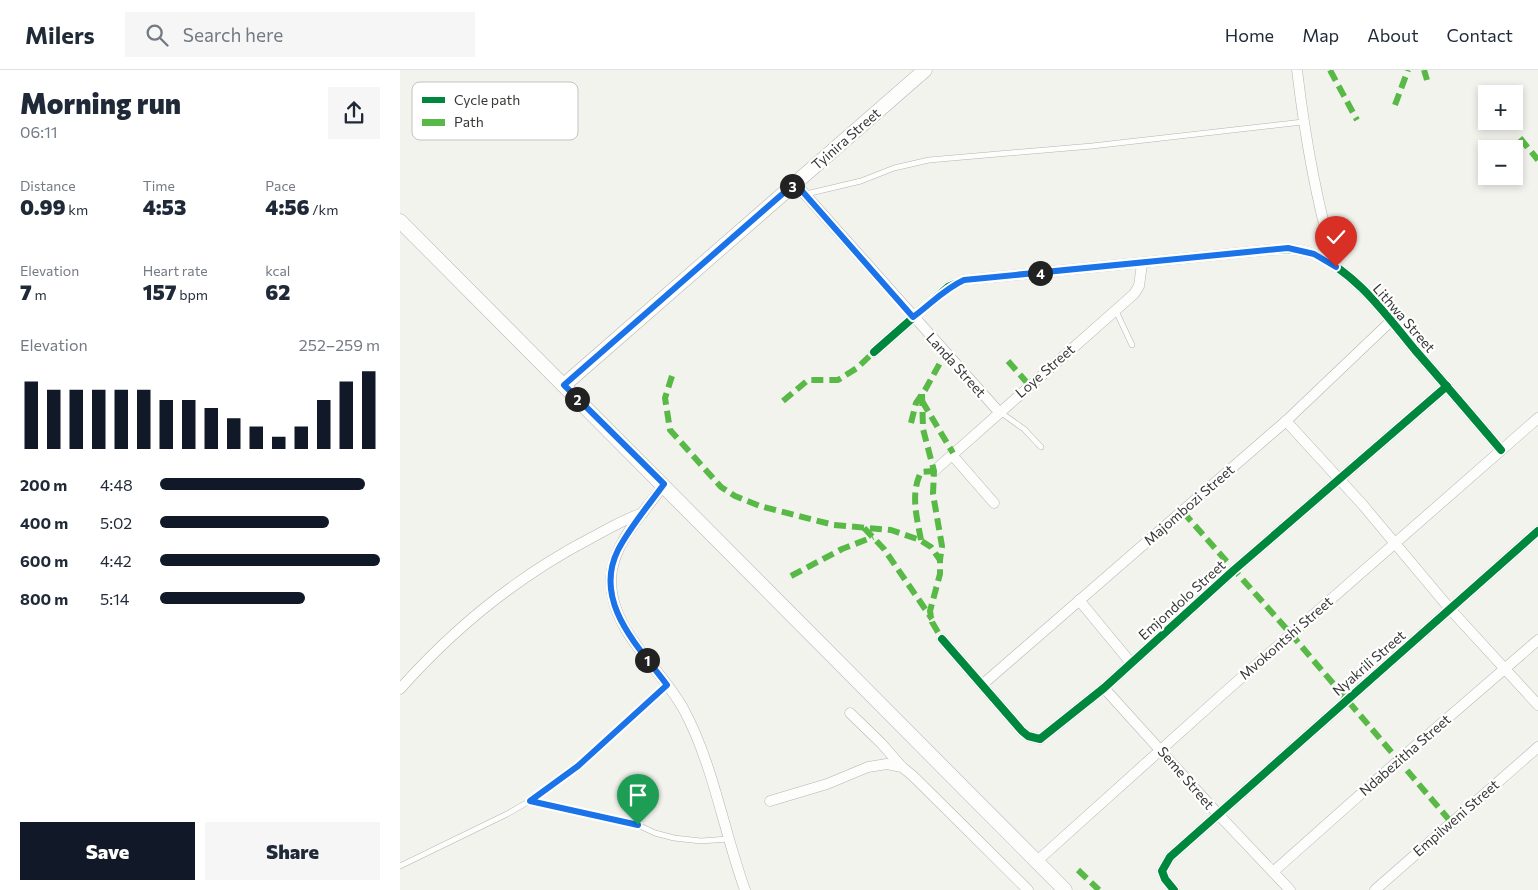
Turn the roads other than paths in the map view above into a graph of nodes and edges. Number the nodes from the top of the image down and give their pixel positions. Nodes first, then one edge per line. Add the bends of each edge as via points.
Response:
1 (925, 70) edge
2 (1297, 70) edge
3 (1303, 122) junction
4 (795, 183) junction
5 (804, 195) junction
6 (400, 221) edge
7 (406, 232) edge
8 (1142, 264) junction
9 (1336, 267) junction
10 (1116, 311) junction
11 (913, 317) junction
12 (1391, 321) junction
13 (1132, 345) dead end
14 (874, 352) dead end
15 (564, 385) junction
16 (1447, 386) junction
17 (999, 412) junction
18 (1538, 418) edge
19 (1286, 421) junction
20 (1041, 447) dead end
21 (1501, 450) junction
22 (953, 453) junction
23 (934, 471) dead end
24 (1337, 479) junction
25 (664, 484) junction
26 (994, 503) dead end
27 (644, 512) junction
28 (1538, 531) edge
29 (1395, 543) junction
30 (1079, 600) junction
31 (1450, 609) junction
32 (942, 639) dead end
33 (1538, 640) edge
34 (1131, 663) junction
35 (1505, 669) junction
36 (982, 684) junction
37 (667, 685) junction
38 (1104, 688) junction
39 (400, 689) edge
40 (1538, 705) edge
41 (850, 712) dead end
42 (1538, 747) edge
43 (1161, 749) junction
44 (902, 768) junction
45 (530, 801) junction
46 (770, 801) dead end
47 (1218, 814) junction
48 (728, 839) junction
49 (1037, 861) junction
50 (400, 866) edge
51 (1273, 872) junction
52 (745, 890) edge
53 (1028, 890) edge
54 (1065, 890) edge
55 (1174, 890) edge
56 (1290, 890) edge
57 (1375, 890) edge

1 - 4 main road, Tyinira Street
2 - 3 street
3 - 5 lane via 1092,146 929,160
3 - 9 street via 1320,216
4 - 5 street, Landa Street
4 - 15 main road, Tyinira Street
5 - 11 street, Landa Street
6 - 7 main road
7 - 15 main road
8 - 9 street, Lithwa Street via 1288,248 1314,254
8 - 10 street, Loye Street via 1139,286
8 - 11 street, Lithwa Street via 964,280 948,287
9 - 12 street, Lithwa Street via 1363,290
10 - 13 lane
10 - 17 street, Loye Street
11 - 14 street, Lithwa Street
11 - 17 street, Landa Street
12 - 16 street, Lithwa Street
12 - 19 street, Majombozi Street
15 - 25 main road
16 - 21 street, Lithwa Street
16 - 24 street, Emjondolo Street
17 - 20 lane via 1024,429
17 - 22 street, Loye Street
18 - 21 street, Mvokontshi Street
19 - 24 street
19 - 30 street, Majombozi Street
21 - 29 street, Mvokontshi Street
22 - 23 street, Loye Street
22 - 26 street
24 - 29 street
24 - 34 street, Emjondolo Street
25 - 27 street
25 - 49 main road
27 - 37 street via 617,552 611,577 612,602 639,650
27 - 39 street via 572,547 538,568 454,632
28 - 31 street, Nyakrili Street
29 - 31 street
29 - 43 street, Mvokontshi Street
30 - 34 street
30 - 36 street, Majombozi Street
31 - 35 street
31 - 47 street, Nyakrili Street
32 - 36 street, Emjondolo Street
33 - 35 street, Ndabezitha Street
34 - 38 street, Emjondolo Street
35 - 40 street
35 - 51 street, Ndabezitha Street
36 - 38 street, Emjondolo Street via 1022,730 1034,739 1048,735
37 - 45 lane via 578,766
37 - 48 street via 692,726
38 - 43 street, Seme Street
41 - 44 street
42 - 57 street, Empilweni Street
43 - 47 street, Seme Street
43 - 49 street, Mvokontshi Street
44 - 46 street via 887,764 868,767 827,784
44 - 53 street
45 - 48 lane via 638,825 674,838
45 - 50 lane
47 - 51 street, Seme Street
47 - 55 street, Nyakrili Street via 1165,864 1162,871
48 - 52 street
49 - 54 main road
51 - 56 street, Seme Street

